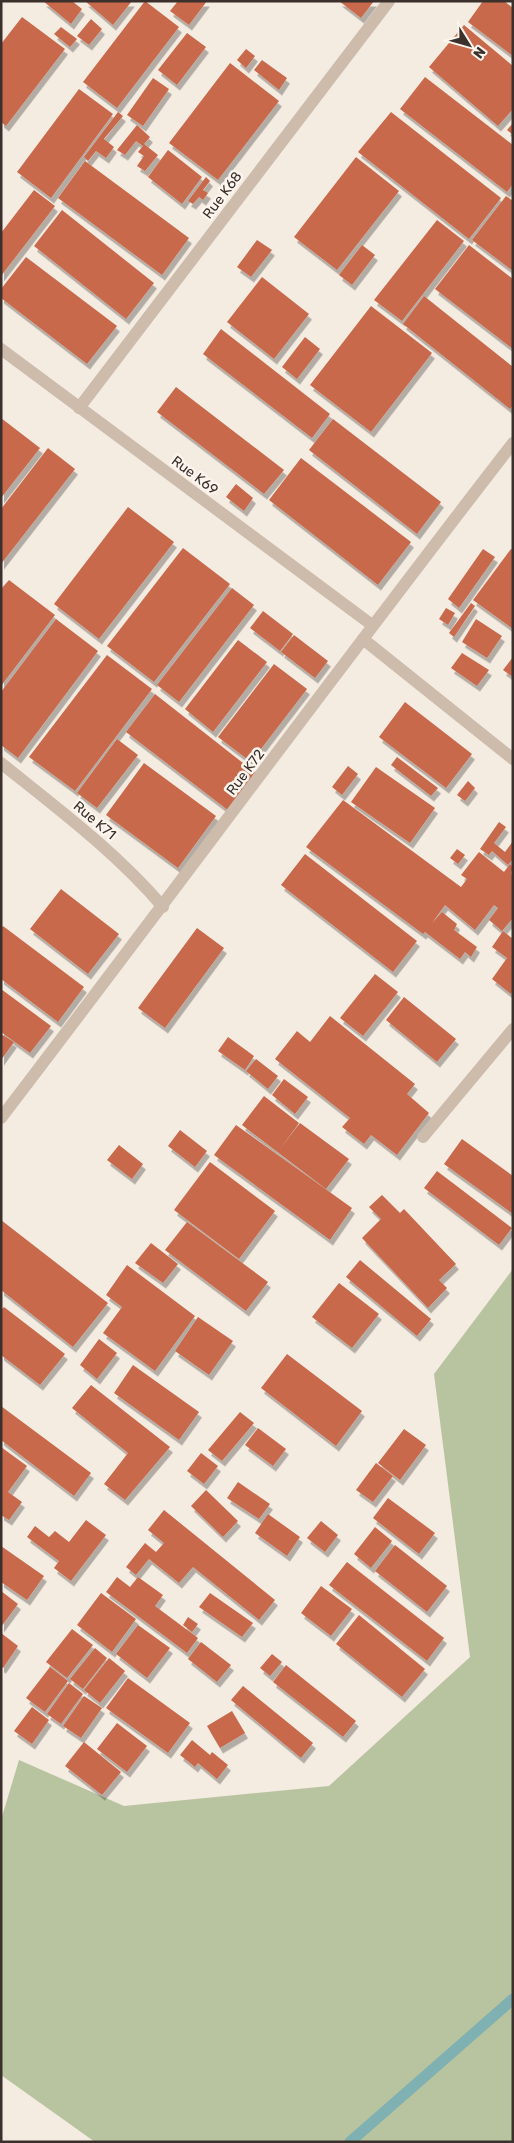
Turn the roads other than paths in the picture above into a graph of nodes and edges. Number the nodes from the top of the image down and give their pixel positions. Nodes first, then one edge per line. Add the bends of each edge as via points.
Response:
1 (389, 1) edge
2 (1, 349) edge
3 (79, 408) junction
4 (513, 443) edge
5 (372, 625) junction
6 (363, 639) junction
7 (513, 759) edge
8 (1, 763) edge
9 (163, 907) junction
10 (513, 1029) edge
11 (1, 1118) edge
12 (423, 1137) dead end

1 - 3 street, Rue K68
2 - 3 street, Rue K69
3 - 5 street, Rue K69
4 - 5 street, Rue K72
5 - 6 street, Rue K72
6 - 7 street
6 - 9 street, Rue K72
8 - 9 street, Rue K71 via 102,846 140,880
9 - 11 street, Rue K72
10 - 12 street

